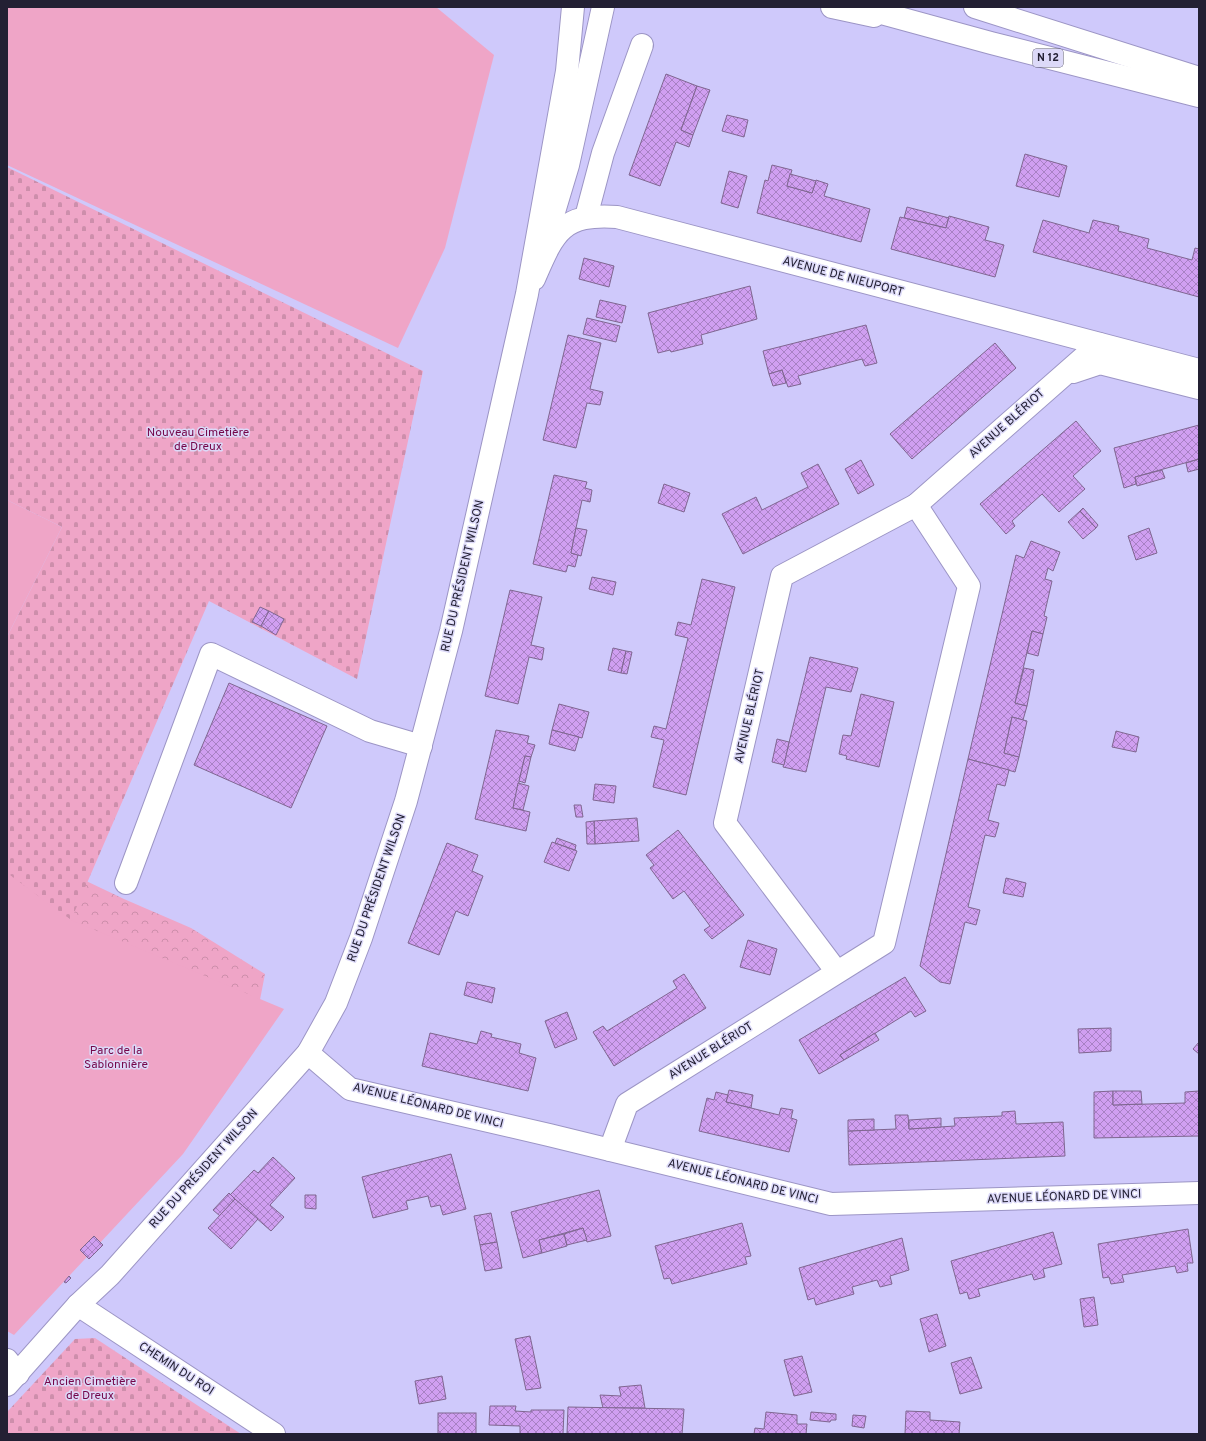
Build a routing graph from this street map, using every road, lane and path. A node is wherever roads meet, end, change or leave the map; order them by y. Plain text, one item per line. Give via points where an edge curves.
1 (603, 7) edge
2 (613, 7) edge
3 (832, 7) edge
4 (859, 7) edge
5 (975, 7) edge
6 (571, 12) edge
7 (991, 43) junction
8 (642, 45) dead end
9 (592, 57) junction
10 (1199, 78) edge
11 (1199, 96) edge
12 (586, 217) junction
13 (527, 294) junction
14 (1099, 344) junction
15 (1199, 370) edge
16 (1061, 376) junction
17 (1199, 388) edge
18 (916, 505) junction
19 (421, 746) junction
20 (126, 883) dead end
21 (837, 972) junction
22 (308, 1054) junction
23 (610, 1150) junction
24 (1199, 1193) edge
25 (78, 1305) junction
26 (11, 1373) edge
27 (274, 1434) edge

1 - 9 street
2 - 9 street
3 - 7 street
4 - 7 street, N 12
5 - 10 street, N 12
6 - 13 street via 566,71
7 - 11 street, N 12
8 - 12 street via 603,153
9 - 13 street via 559,199
12 - 13 street, AVENUE DE NIEUPORT via 568,224 554,237
12 - 14 street, AVENUE DE NIEUPORT via 617,216
13 - 19 street, RUE DU PRÉSIDENT WILSON via 451,631
14 - 15 street, AVENUE DE NIEUPORT
14 - 16 street, AVENUE BLÉRIOT
16 - 17 street via 1100,363
16 - 18 street, AVENUE BLÉRIOT
18 - 21 street, AVENUE BLÉRIOT via 969,586 884,942
18 - 21 street, AVENUE BLÉRIOT via 782,576 725,823
19 - 20 street via 370,731 211,654
19 - 22 street, RUE DU PRÉSIDENT WILSON via 406,801 361,938 336,1003
21 - 23 street, AVENUE BLÉRIOT via 627,1104
22 - 23 street, AVENUE LÉONARD DE VINCI via 350,1089
22 - 25 street, RUE DU PRÉSIDENT WILSON via 110,1274
23 - 24 street, AVENUE LÉONARD DE VINCI via 831,1204
25 - 26 street, RUE DU PRÉSIDENT WILSON
25 - 27 street, CHEMIN DU ROI

